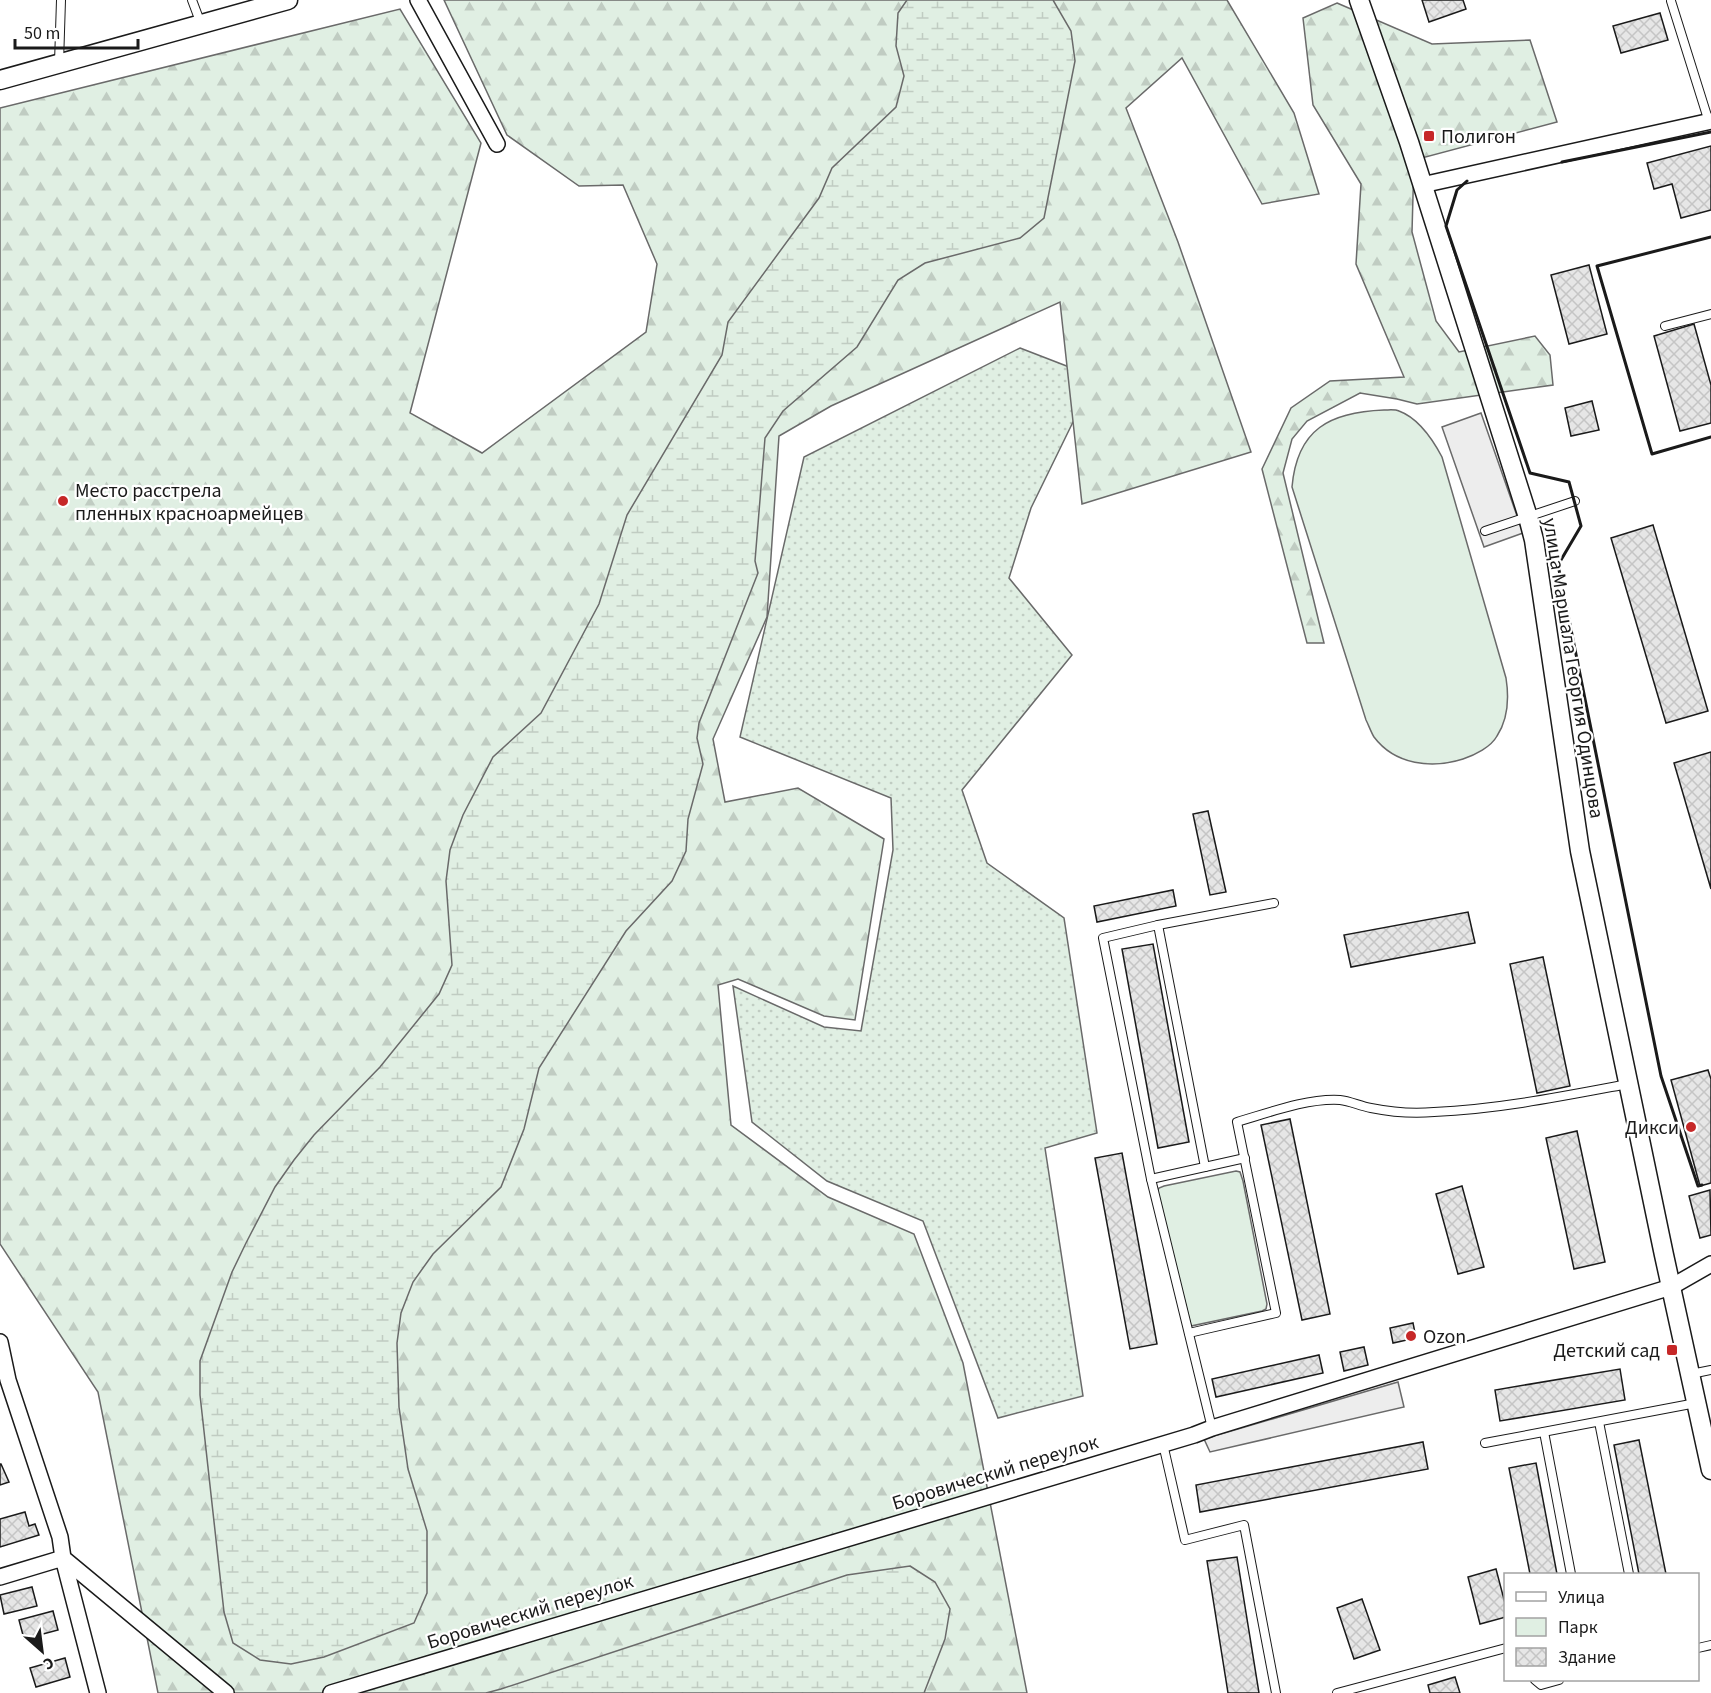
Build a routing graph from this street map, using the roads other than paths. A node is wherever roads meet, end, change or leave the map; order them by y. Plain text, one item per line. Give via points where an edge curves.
1 (61, 0) edge
2 (192, 0) edge
3 (288, 0) edge
4 (418, 0) edge
5 (1359, 0) edge
6 (1671, 1) edge
7 (201, 24) junction
8 (59, 63) junction
9 (0, 80) edge
10 (1710, 121) edge
11 (497, 144) dead end
12 (1422, 185) junction
13 (1711, 314) edge
14 (1665, 326) dead end
15 (1575, 501) dead end
16 (1528, 517) junction
17 (1485, 531) dead end
18 (1274, 903) dead end
19 (1158, 925) junction
20 (1628, 1084) junction
21 (1245, 1158) junction
22 (1205, 1167) junction
23 (1151, 1179) junction
24 (1711, 1264) edge
25 (1671, 1287) junction
26 (1189, 1333) junction
27 (0, 1342) edge
28 (1711, 1370) edge
29 (1690, 1374) junction
30 (1696, 1403) junction
31 (1599, 1422) junction
32 (1212, 1428) junction
33 (1544, 1432) junction
34 (1485, 1443) dead end
35 (1163, 1444) junction
36 (1711, 1470) edge
37 (63, 1558) junction
38 (1571, 1573) edge
39 (1629, 1573) edge
40 (0, 1577) edge
41 (1504, 1649) edge
42 (1556, 1681) edge
43 (1538, 1686) edge
44 (98, 1693) edge
45 (226, 1693) edge
46 (331, 1693) edge
47 (1276, 1693) edge
48 (1337, 1693) edge

1 - 8 lane
2 - 7 lane
3 - 7 street
4 - 11 street
5 - 12 street, улица Маршала Георгия Одинцова
6 - 10 lane
7 - 8 street
8 - 9 street
10 - 12 street
12 - 16 street, улица Маршала Георгия Одинцова
13 - 14 lane
15 - 16 lane
16 - 17 lane
16 - 20 street, улица Маршала Георгия Одинцова via 1580,851
18 - 19 lane
19 - 22 lane
19 - 23 lane via 1103,938
20 - 21 lane via 1547,1100 1432,1113 1399,1112 1340,1100 1292,1106 1237,1122
20 - 25 street, улица Маршала Георгия Одинцова
21 - 22 lane
21 - 26 lane via 1276,1313
22 - 23 lane
23 - 26 lane
24 - 25 street, Боровический переулок
25 - 29 street, улица Маршала Георгия Одинцова
25 - 32 street, Боровический переулок
26 - 32 lane
27 - 37 street
28 - 29 lane
29 - 30 street, улица Маршала Георгия Одинцова
30 - 31 lane
30 - 36 street, улица Маршала Георгия Одинцова
31 - 33 lane
31 - 39 lane
32 - 35 street, Боровический переулок
33 - 34 lane
33 - 38 lane
35 - 46 street, Боровический переулок
35 - 47 lane via 1185,1540 1244,1525
37 - 40 street
37 - 44 street
37 - 45 street
41 - 48 lane
42 - 43 lane

